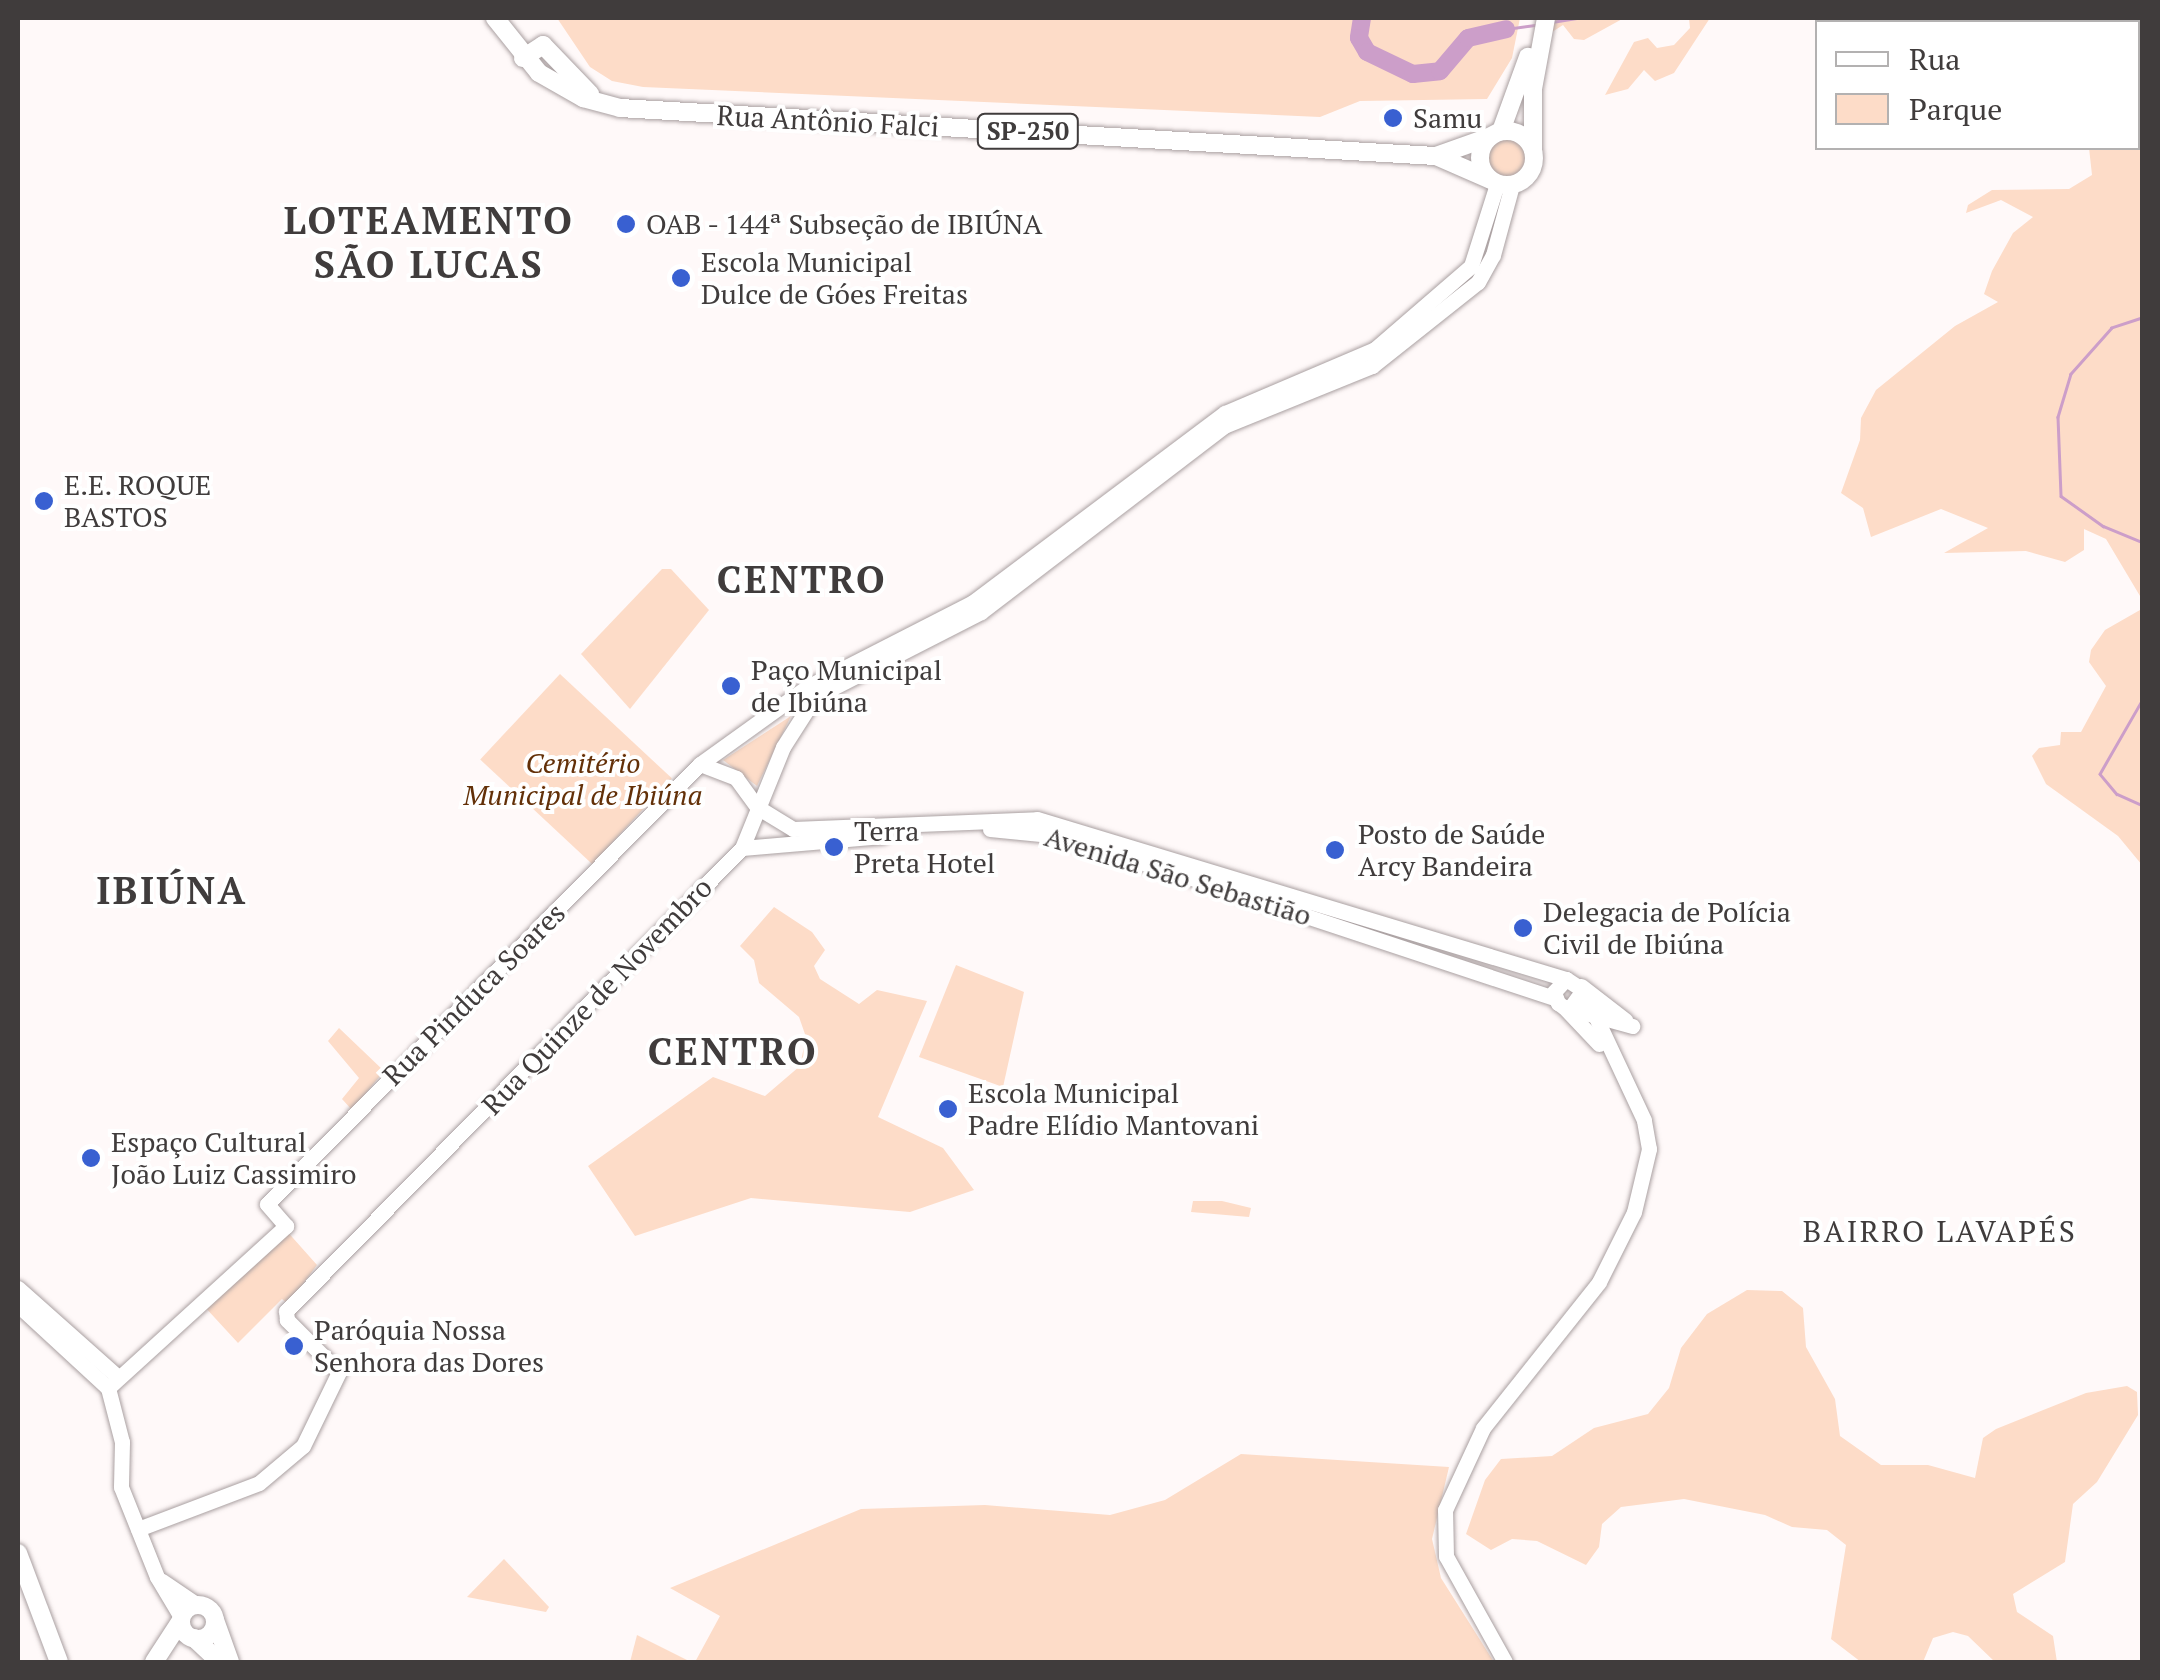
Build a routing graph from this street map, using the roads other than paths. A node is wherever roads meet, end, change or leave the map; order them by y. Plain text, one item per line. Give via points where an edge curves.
1 (495, 18) edge
2 (1535, 18) edge
3 (1546, 18) edge
4 (1496, 134) junction
5 (1533, 151) junction
6 (1436, 156) junction
7 (1499, 183) junction
8 (977, 607) junction
9 (700, 764) junction
10 (757, 807) junction
11 (1036, 826) junction
12 (742, 848) junction
13 (1489, 967) junction
14 (1577, 985) junction
15 (1563, 1004) junction
16 (1589, 1012) junction
17 (1613, 1062) junction
18 (18, 1288) edge
19 (18, 1305) edge
20 (43, 1318) junction
21 (113, 1382) junction
22 (138, 1530) junction
23 (18, 1553) edge
24 (156, 1577) junction
25 (196, 1604) junction
26 (215, 1620) junction
27 (186, 1629) junction
28 (158, 1658) edge
29 (59, 1662) edge
30 (220, 1662) edge
31 (230, 1662) edge
32 (1505, 1662) edge

1 - 6 main road, Rua Antônio Falci / SP-250 via 522,58 544,45 575,83 620,108
2 - 4 main road
3 - 5 main road via 1533,89
4 - 5 main road via 1521,135
4 - 6 main road, Rua Antônio Falci / SP-250
4 - 7 main road via 1480,153
5 - 7 main road via 1528,175
6 - 7 main road, Rua Antônio Falci / SP-250
7 - 8 main road via 1471,266 1422,314 1360,360 1225,413
7 - 8 main road via 1493,255 1467,299 1372,366 1224,426
8 - 9 main road, Rua Pinduca Soares via 807,687
8 - 10 main road, Rua Quinze de Novembro via 815,696
9 - 10 main road, Avenida São Sebastião via 736,778
9 - 21 main road, Rua Pinduca Soares via 268,1204 286,1226
10 - 11 main road, Avenida São Sebastião via 808,832
10 - 12 main road, Rua Quinze de Novembro
11 - 12 main road, Avenida São Sebastião
11 - 13 main road, Avenida São Sebastião
12 - 22 main road, Rua Quinze de Novembro via 285,1316 339,1372 315,1430 285,1465 231,1496
13 - 14 main road, Avenida São Sebastião
13 - 15 main road, Avenida São Sebastião
14 - 15 main road
14 - 15 main road
14 - 16 main road
14 - 16 main road, Avenida São Sebastião via 1632,1026
15 - 16 main road, Avenida São Sebastião
15 - 17 main road
16 - 17 main road
17 - 32 main road via 1648,1138 1634,1212 1575,1319 1483,1428 1454,1485 1443,1534 1458,1584
18 - 20 main road
19 - 20 main road
20 - 21 main road
21 - 22 main road via 121,1487
22 - 24 main road
23 - 29 main road
24 - 25 main road
24 - 27 main road
25 - 26 main road
25 - 27 main road
26 - 27 main road via 204,1638
26 - 31 main road
27 - 28 main road
27 - 30 main road

